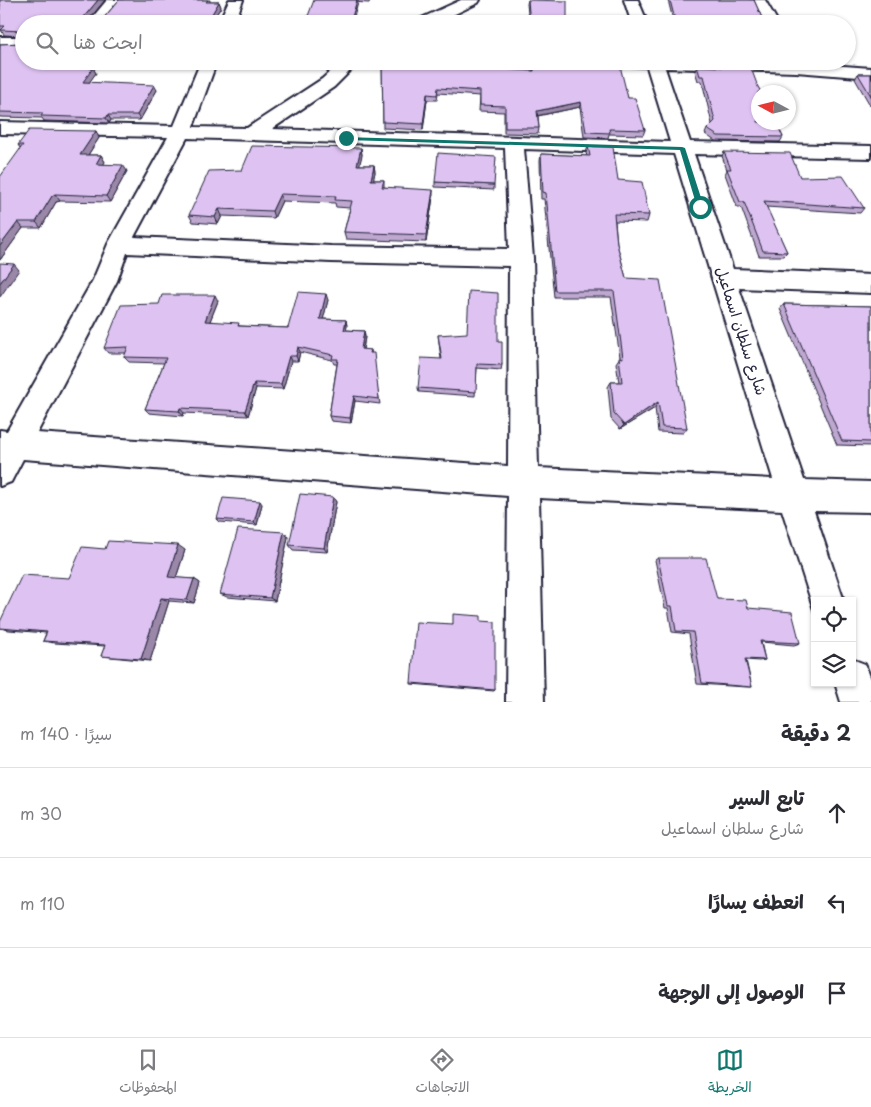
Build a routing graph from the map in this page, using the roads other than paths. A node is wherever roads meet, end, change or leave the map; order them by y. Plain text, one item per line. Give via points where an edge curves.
1 (115, 0) edge
2 (236, 0) edge
3 (473, 0) edge
4 (631, 0) edge
5 (758, 0) edge
6 (102, 15) edge
7 (230, 15) edge
8 (440, 15) edge
9 (637, 15) edge
10 (766, 15) edge
11 (0, 42) edge
12 (15, 42) edge
13 (205, 70) edge
14 (342, 70) edge
15 (658, 70) edge
16 (845, 70) edge
17 (871, 73) edge
18 (181, 132) junction
19 (8, 133) edge
20 (250, 134) junction
21 (514, 143) junction
22 (682, 148) junction
23 (871, 152) edge
24 (119, 244) junction
25 (521, 258) junction
26 (724, 278) junction
27 (871, 284) edge
28 (7, 444) edge
29 (0, 472) edge
30 (522, 482) junction
31 (793, 495) junction
32 (871, 497) edge
33 (826, 597) edge
34 (855, 687) edge
35 (525, 702) edge
36 (860, 702) edge

1 - 6 street
2 - 7 street
3 - 8 street
4 - 9 street
5 - 10 street
11 - 12 street
13 - 18 street
14 - 20 street
15 - 22 street, شارع سلطان اسماعيل
16 - 17 street
18 - 19 street
18 - 20 street
18 - 24 street
20 - 21 street
21 - 22 street
21 - 25 street
22 - 23 street
22 - 26 street, شارع سلطان اسماعيل
24 - 25 street via 331,254
24 - 28 street via 105,281
25 - 30 street
26 - 27 street
26 - 31 street, شارع سلطان اسماعيل
28 - 29 street
28 - 30 street
30 - 31 street
30 - 35 street
31 - 32 street
31 - 33 street, شارع سلطان اسماعيل
34 - 36 street

